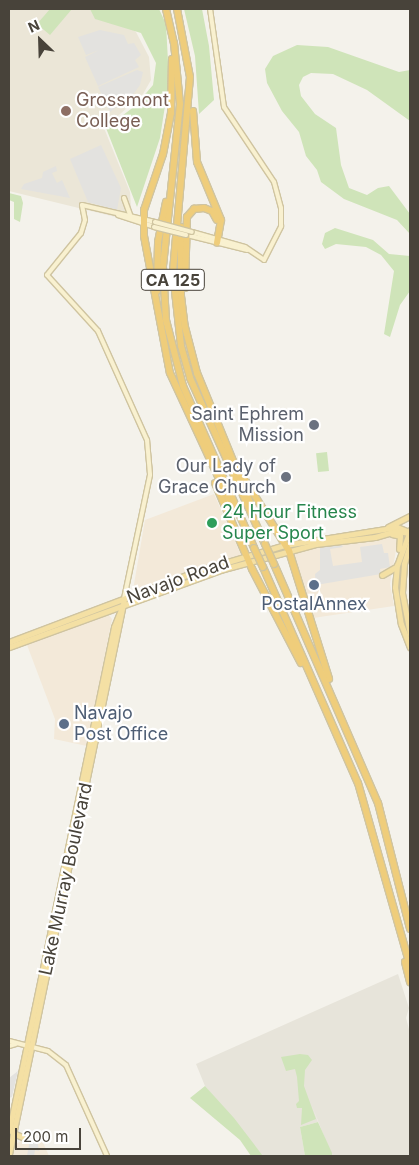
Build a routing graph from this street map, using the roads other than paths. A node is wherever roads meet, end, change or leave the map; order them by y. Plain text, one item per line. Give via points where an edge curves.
1 (166, 9) edge
2 (176, 9) edge
3 (210, 9) edge
4 (174, 43) junction
5 (190, 77) junction
6 (184, 166) junction
7 (171, 190) junction
8 (124, 198) dead end
9 (118, 215) junction
10 (131, 217) junction
11 (143, 222) junction
12 (215, 240) junction
13 (159, 326) junction
14 (185, 326) junction
15 (194, 428) junction
16 (223, 434) junction
17 (410, 516) edge
18 (410, 531) edge
19 (382, 533) junction
20 (262, 537) junction
21 (410, 544) edge
22 (254, 548) junction
23 (287, 548) junction
24 (248, 559) junction
25 (410, 560) edge
26 (404, 564) junction
27 (397, 565) junction
28 (176, 582) junction
29 (395, 587) junction
30 (124, 599) junction
31 (123, 605) junction
32 (72, 618) junction
33 (59, 629) junction
34 (410, 634) edge
35 (9, 642) edge
36 (9, 647) edge
37 (410, 647) edge
38 (103, 693) junction
39 (324, 704) junction
40 (339, 710) junction
41 (59, 902) junction
42 (410, 929) edge
43 (400, 936) junction
44 (410, 966) edge
45 (410, 982) edge
46 (9, 1041) edge
47 (16, 1044) junction
48 (9, 1046) edge
49 (29, 1046) junction
50 (11, 1132) edge
51 (22, 1137) dead end
52 (9, 1154) edge
53 (107, 1156) edge

1 - 4 highway, CA 125
2 - 5 highway, CA 125
3 - 12 main road via 224,106 270,174 279,198 281,226 264,260 247,250
4 - 7 highway, CA 125 via 180,104
4 - 11 highway via 171,113
5 - 6 highway, CA 125
5 - 12 highway via 194,149 220,218
6 - 14 highway via 180,251
6 - 20 highway, CA 125 via 173,273 181,346 190,378
7 - 13 highway via 167,196 156,263
7 - 22 highway, CA 125 via 163,267 172,348 188,399
8 - 10 main road
9 - 10 main road
9 - 11 main road
9 - 30 main road, Lake Murray Boulevard via 82,205 86,220 81,233 47,275 98,331 147,440 150,475
10 - 11 main road
11 - 12 main road, bridge
11 - 13 highway
12 - 14 highway via 217,223 213,213 202,208 191,212 186,221
13 - 15 highway via 173,379
14 - 16 highway via 197,373
15 - 22 highway
15 - 24 highway
16 - 20 highway
16 - 23 highway via 253,495
17 - 19 main road
18 - 19 main road, Navajo Road
18 - 27 main road
19 - 23 main road, Navajo Road
19 - 27 main road via 400,536
20 - 40 highway, CA 125, bridge
21 - 26 main road
22 - 39 highway, CA 125, bridge
23 - 24 main road, Navajo Road
23 - 40 highway
24 - 28 main road, Navajo Road
24 - 28 main road, Navajo Road via 197,571
24 - 39 highway
25 - 26 main road
26 - 34 main road via 402,593
27 - 29 main road
27 - 29 main road via 382,575 390,578
28 - 30 main road, Navajo Road
28 - 31 main road, Navajo Road
29 - 37 main road via 400,618
30 - 31 main road, Lake Murray Boulevard
30 - 32 main road, Navajo Road
31 - 33 main road, Navajo Road
31 - 38 main road, Lake Murray Boulevard
31 - 38 main road, Lake Murray Boulevard via 118,611
32 - 33 main road via 60,624
32 - 35 main road, Navajo Road
33 - 36 main road, Navajo Road
38 - 41 main road, Lake Murray Boulevard
38 - 41 main road, Lake Murray Boulevard via 104,701
39 - 43 highway, CA 125 via 367,806
40 - 42 highway, CA 125 via 378,803
41 - 49 main road, Lake Murray Boulevard
41 - 49 main road, Lake Murray Boulevard via 60,910
43 - 44 highway, CA 125
43 - 45 highway
46 - 47 main road
47 - 48 main road
47 - 49 main road
49 - 50 main road, Lake Murray Boulevard
49 - 53 main road via 53,1053 68,1068
50 - 51 main road
50 - 52 main road, Lake Murray Boulevard

